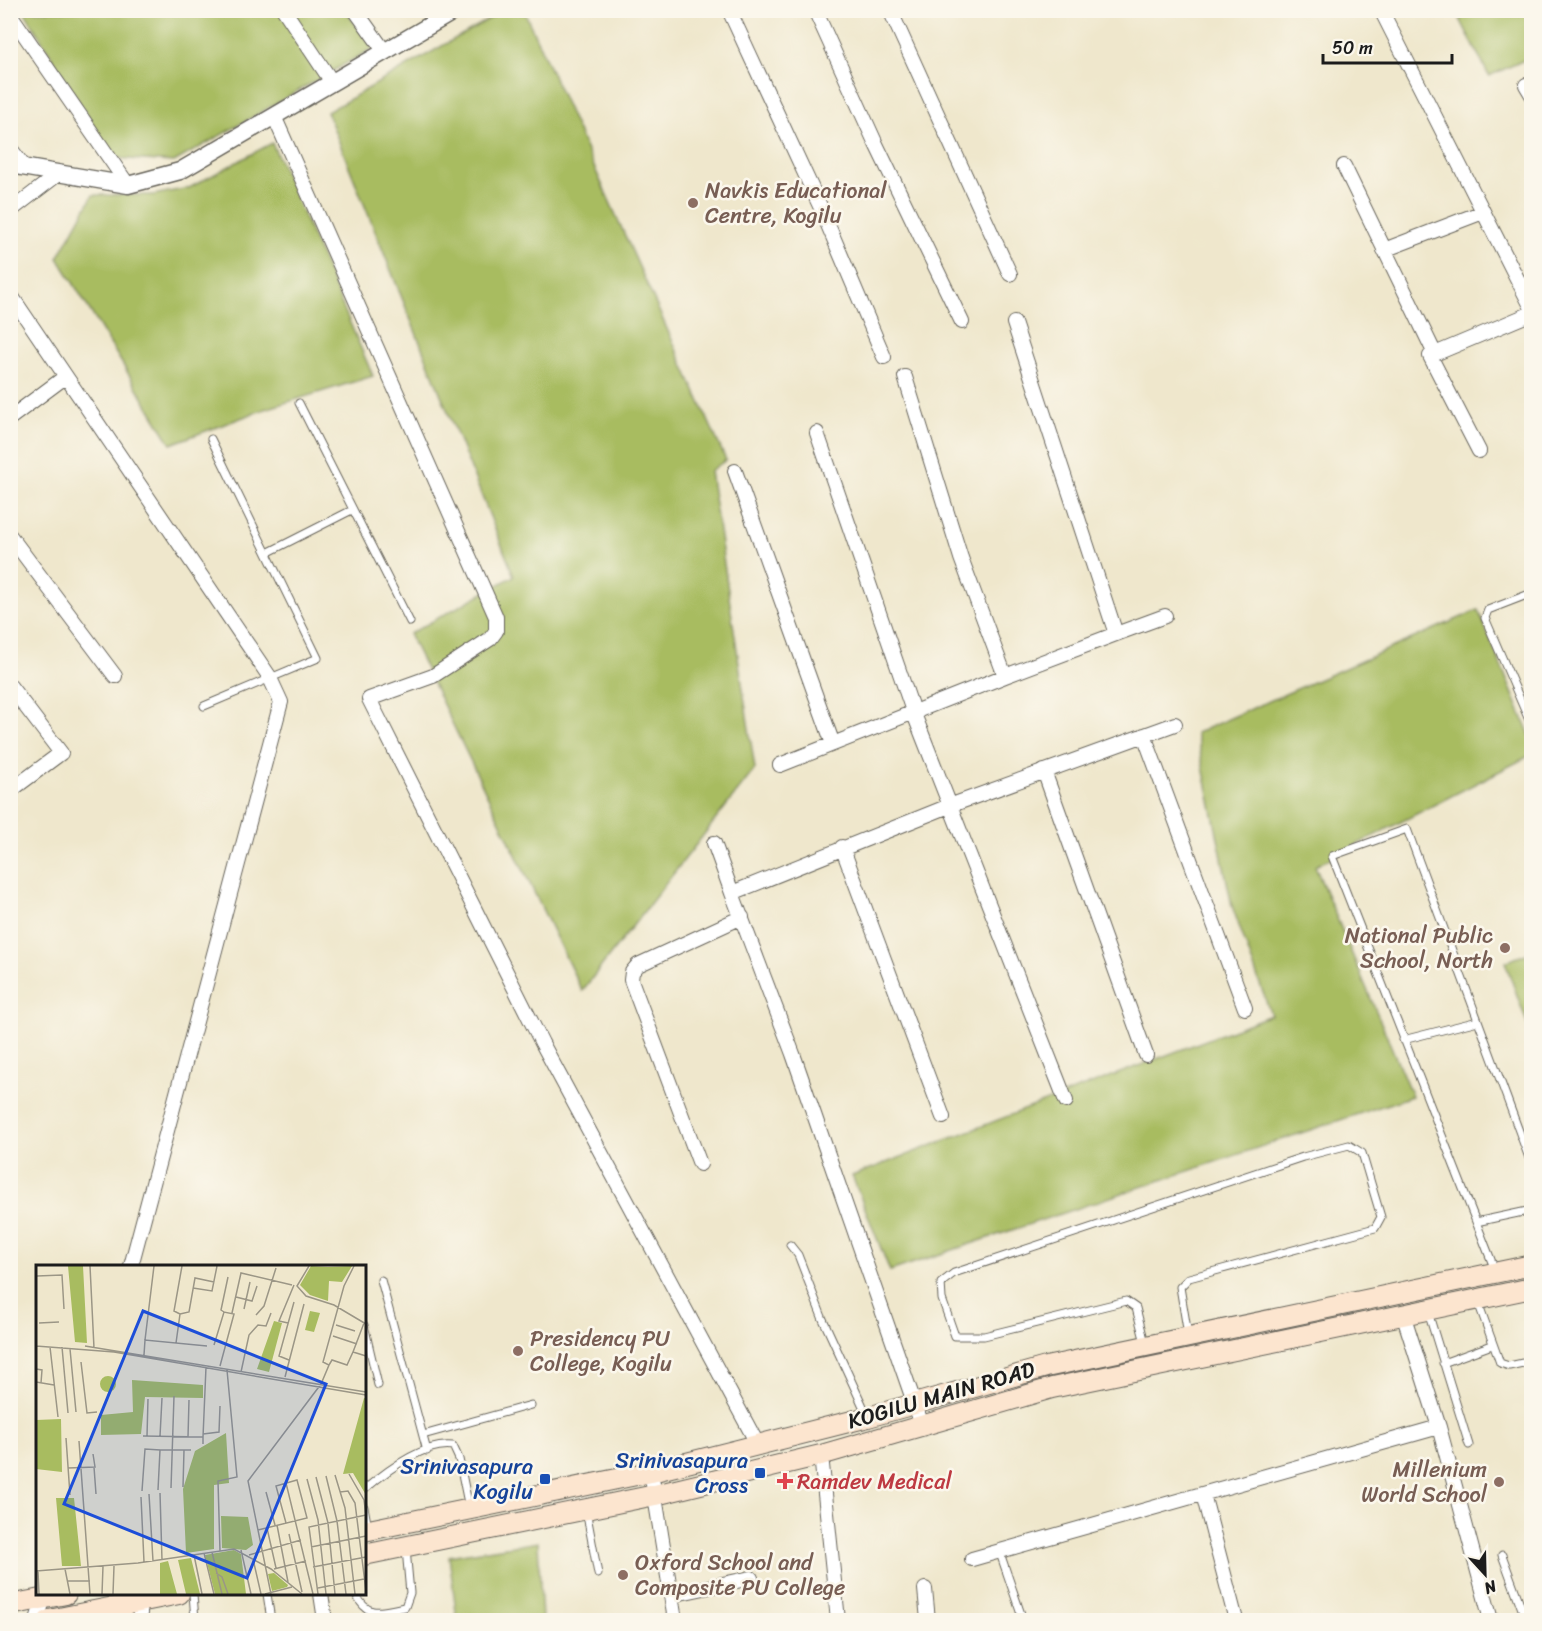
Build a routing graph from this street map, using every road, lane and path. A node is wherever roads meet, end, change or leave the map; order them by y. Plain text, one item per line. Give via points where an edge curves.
1 (284, 10) edge
2 (355, 10) edge
3 (456, 10) edge
4 (729, 10) edge
5 (815, 10) edge
6 (890, 10) edge
7 (1381, 10) edge
8 (10, 14) edge
9 (385, 52) junction
10 (332, 82) junction
11 (274, 116) junction
12 (10, 148) edge
13 (1344, 166) dead end
14 (18, 167) edge
15 (57, 175) junction
16 (128, 185) junction
17 (10, 211) edge
18 (1483, 212) junction
19 (1384, 250) junction
20 (1010, 274) dead end
21 (10, 294) edge
22 (1532, 310) edge
23 (962, 322) dead end
24 (1014, 323) dead end
25 (1435, 354) junction
26 (884, 357) dead end
27 (65, 377) junction
28 (905, 377) dead end
29 (299, 403) dead end
30 (10, 418) edge
31 (817, 433) dead end
32 (211, 439) dead end
33 (1479, 451) dead end
34 (735, 471) dead end
35 (352, 510) junction
36 (10, 536) edge
37 (267, 553) junction
38 (1532, 593) edge
39 (1165, 616) dead end
40 (410, 622) dead end
41 (1116, 634) junction
42 (116, 676) dead end
43 (269, 676) junction
44 (1005, 676) junction
45 (10, 686) edge
46 (204, 706) dead end
47 (914, 714) junction
48 (1175, 724) dead end
49 (1532, 727) edge
50 (1144, 735) junction
51 (832, 744) junction
52 (780, 765) dead end
53 (1044, 771) junction
54 (10, 791) edge
55 (950, 806) junction
56 (714, 843) dead end
57 (842, 848) junction
58 (732, 894) junction
59 (742, 917) junction
60 (1245, 1008) dead end
61 (1478, 1021) junction
62 (1403, 1040) junction
63 (1146, 1055) dead end
64 (1066, 1101) dead end
65 (943, 1117) dead end
66 (700, 1164) dead end
67 (1532, 1166) edge
68 (1532, 1210) edge
69 (1476, 1222) junction
70 (790, 1245) dead end
71 (131, 1265) edge
72 (1532, 1265) edge
73 (1496, 1272) junction
74 (381, 1280) dead end
75 (1532, 1288) edge
76 (1477, 1299) junction
77 (1427, 1309) junction
78 (1403, 1314) junction
79 (366, 1334) edge
80 (1188, 1336) junction
81 (1492, 1345) junction
82 (1146, 1346) junction
83 (1532, 1361) edge
84 (1443, 1363) junction
85 (378, 1385) dead end
86 (916, 1403) junction
87 (531, 1405) dead end
88 (868, 1417) junction
89 (922, 1425) junction
90 (1438, 1427) junction
91 (423, 1435) junction
92 (1468, 1444) dead end
93 (758, 1445) junction
94 (427, 1451) junction
95 (821, 1455) junction
96 (651, 1472) junction
97 (366, 1488) edge
98 (1203, 1494) junction
99 (655, 1495) junction
100 (586, 1507) junction
101 (469, 1509) junction
102 (366, 1531) edge
103 (406, 1546) junction
104 (1000, 1552) junction
105 (1502, 1555) dead end
106 (366, 1556) edge
107 (972, 1559) dead end
108 (598, 1574) dead end
109 (751, 1578) dead end
110 (925, 1589) dead end
111 (175, 1595) edge
112 (193, 1595) edge
113 (267, 1595) edge
114 (321, 1595) edge
115 (357, 1595) edge
116 (671, 1595) junction
117 (44, 1596) edge
118 (10, 1605) edge
119 (140, 1611) edge
120 (37, 1620) edge
121 (49, 1620) edge
122 (195, 1620) edge
123 (271, 1620) edge
124 (325, 1620) edge
125 (675, 1620) edge
126 (838, 1620) edge
127 (928, 1620) edge
128 (1023, 1620) edge
129 (1236, 1620) edge
130 (1491, 1620) edge
131 (1526, 1620) edge

1 - 10 street
2 - 9 street
3 - 9 street
4 - 26 street via 820,206
5 - 23 street
6 - 20 street
7 - 18 street
8 - 16 street
9 - 10 street
10 - 11 street
11 - 16 street via 180,171
11 - 93 street via 496,616 496,631 481,645 433,676 369,699 542,1043
12 - 14 street
13 - 19 street
14 - 15 street
15 - 16 street
15 - 17 street
18 - 19 street
18 - 22 street
19 - 25 street
21 - 27 street
22 - 25 street
24 - 41 street
25 - 33 street via 1431,356
27 - 30 street
27 - 43 street
28 - 44 street via 961,558
29 - 35 lane
31 - 47 street
32 - 37 lane
34 - 51 street
35 - 37 lane
35 - 40 lane
36 - 42 street
37 - 43 lane via 318,658
38 - 49 lane via 1488,610 1485,618
39 - 41 street
41 - 44 street
43 - 46 lane
43 - 71 street via 281,702
44 - 47 street
45 - 54 street via 61,753
47 - 51 street
47 - 55 street
48 - 50 street
50 - 53 street
50 - 60 street
51 - 52 street
53 - 55 street
53 - 63 street
55 - 57 street
55 - 64 street
56 - 58 street
57 - 58 street
57 - 65 street
58 - 59 street
59 - 66 street via 638,965 632,972 631,981
59 - 86 street
61 - 62 lane
61 - 62 lane via 1407,829 1332,856
61 - 67 lane
62 - 69 lane
68 - 69 lane
69 - 73 lane
70 - 88 lane via 798,1255
72 - 73 main road, KOGILU MAIN ROAD
73 - 80 main road, KOGILU MAIN ROAD
74 - 91 lane
75 - 76 main road, KOGILU MAIN ROAD
76 - 77 main road, KOGILU MAIN ROAD
76 - 81 lane
77 - 78 main road, KOGILU MAIN ROAD
77 - 84 lane
78 - 89 main road, KOGILU MAIN ROAD via 1052,1388
78 - 90 street
79 - 85 lane
80 - 82 main road, KOGILU MAIN ROAD
80 - 82 lane via 1180,1287 1189,1278 1375,1228 1381,1217 1362,1153 1349,1145 1303,1157 954,1273 941,1283 942,1299 955,1336 984,1336 1126,1301 1136,1308
81 - 83 lane via 1500,1363 1509,1366
81 - 84 lane
82 - 86 main road, KOGILU MAIN ROAD via 1046,1367
84 - 92 lane
86 - 88 main road, KOGILU MAIN ROAD
86 - 89 street
87 - 91 lane
88 - 93 main road, KOGILU MAIN ROAD
89 - 95 main road, KOGILU MAIN ROAD
90 - 98 street
90 - 130 street
91 - 94 lane
93 - 96 main road, KOGILU MAIN ROAD
94 - 97 lane via 400,1462
94 - 101 lane via 453,1446
95 - 99 main road, KOGILU MAIN ROAD
95 - 126 street
96 - 99 street
96 - 101 main road, KOGILU MAIN ROAD
98 - 104 street
98 - 129 street
99 - 100 main road, KOGILU MAIN ROAD
99 - 116 street
100 - 103 main road, KOGILU MAIN ROAD
100 - 108 lane
101 - 102 main road, KOGILU MAIN ROAD
103 - 106 main road, KOGILU MAIN ROAD
103 - 115 lane via 410,1593 405,1607 373,1612 361,1606
104 - 107 street
104 - 128 lane
105 - 131 lane
109 - 116 street
110 - 127 street
111 - 119 main road
112 - 122 lane
113 - 123 lane
114 - 124 street
116 - 125 street
117 - 118 main road
117 - 120 street
119 - 121 main road

